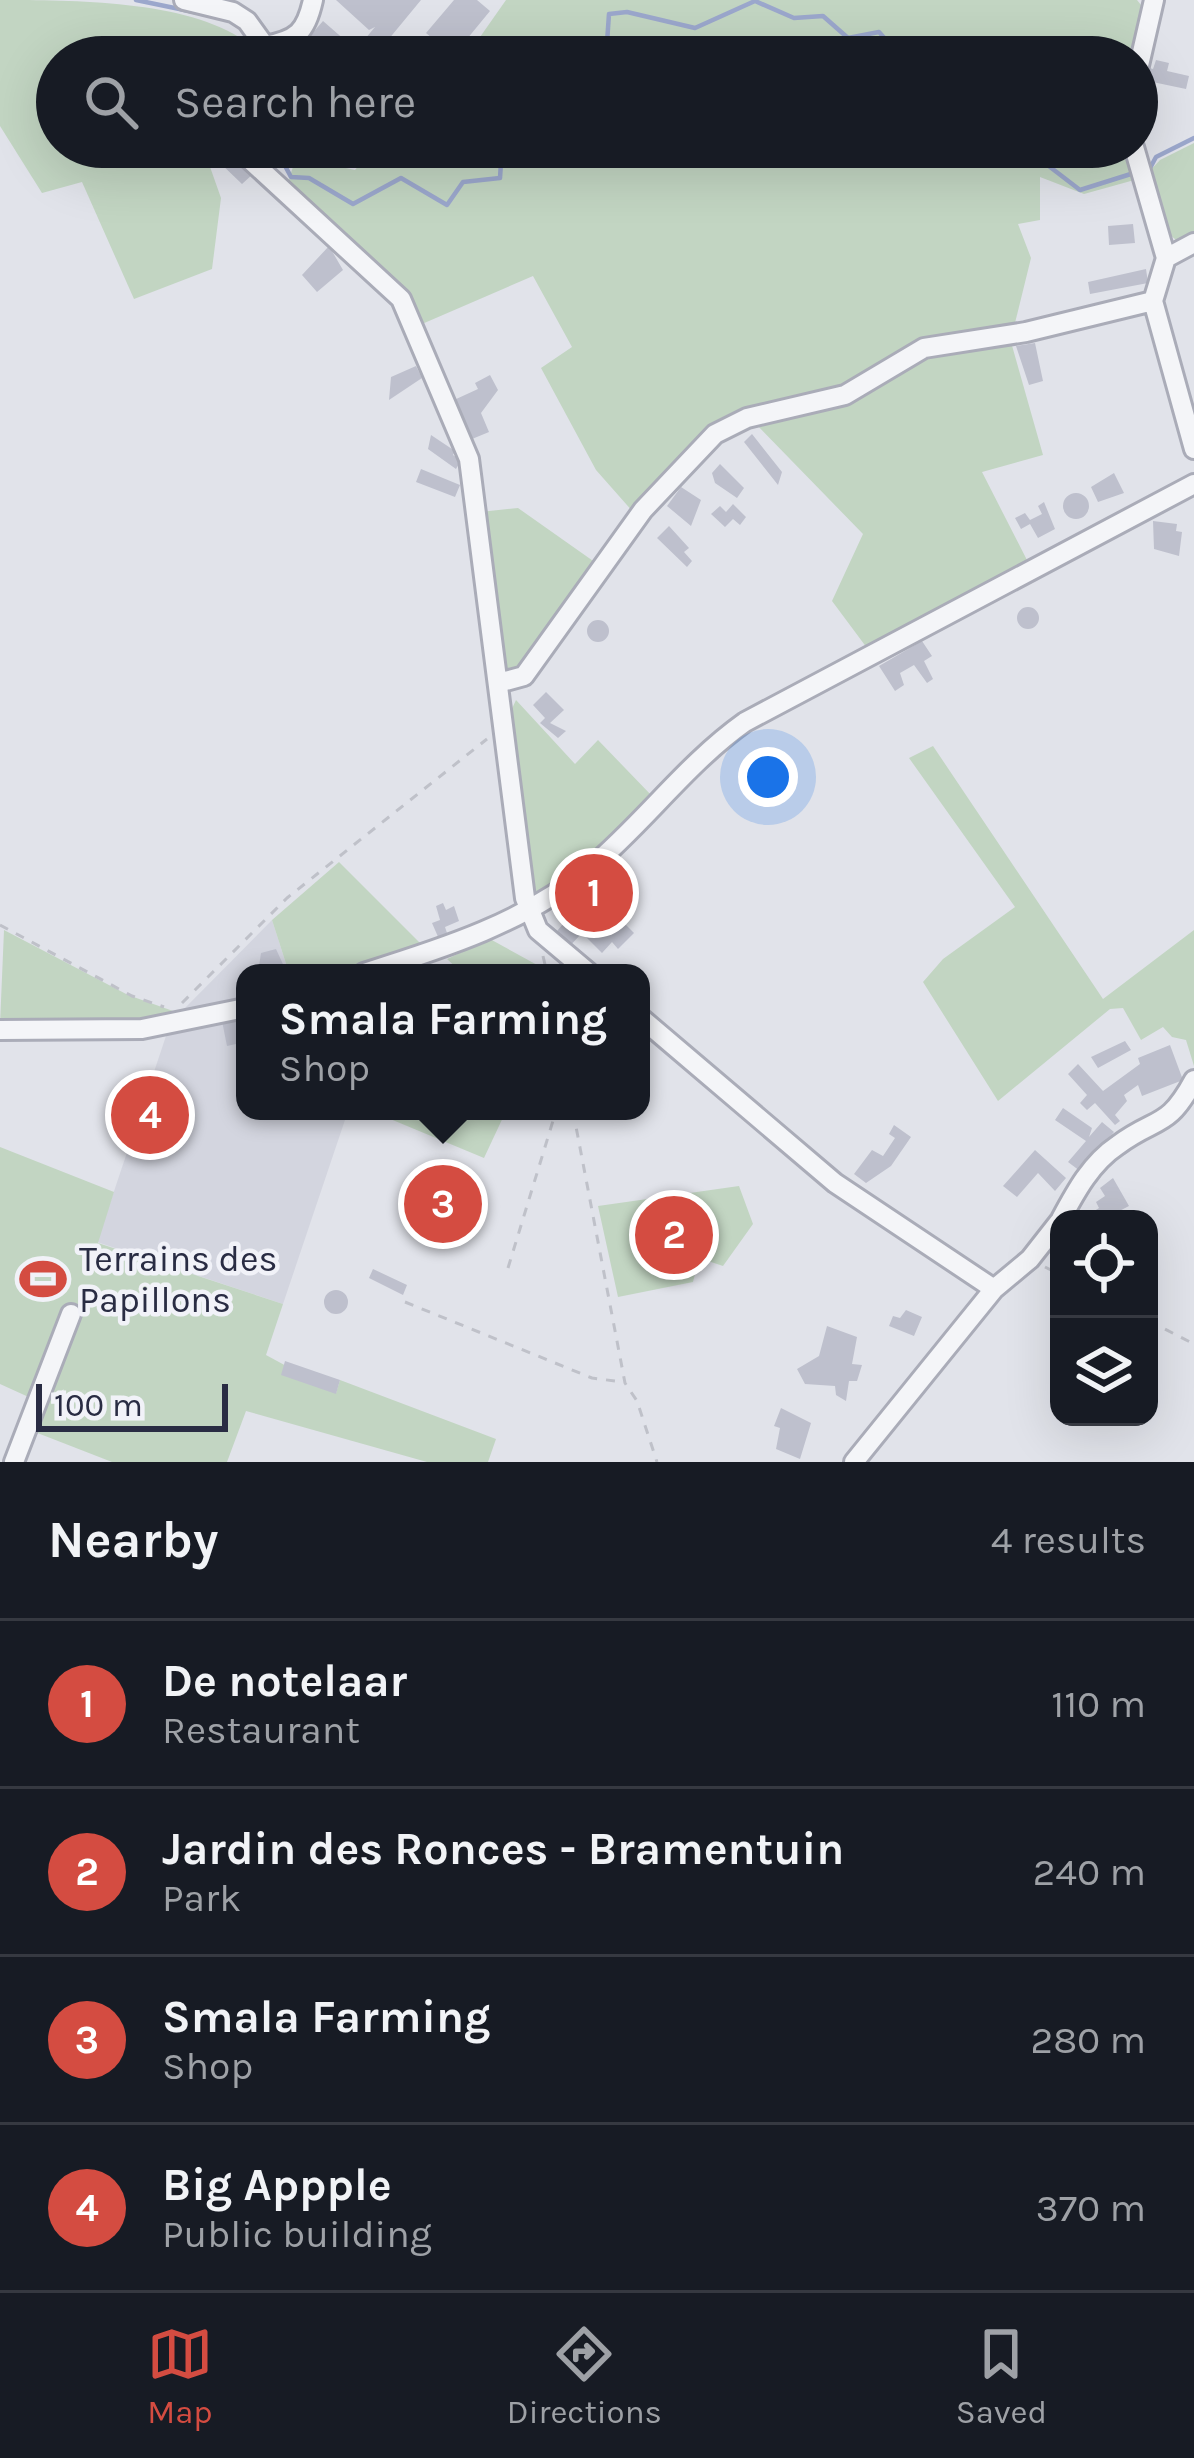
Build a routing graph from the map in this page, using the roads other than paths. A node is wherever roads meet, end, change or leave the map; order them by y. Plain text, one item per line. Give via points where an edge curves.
1 (184, 0) edge
2 (313, 0) edge
3 (1154, 0) edge
4 (255, 36) edge
5 (297, 36) edge
6 (1146, 36) edge
7 (258, 168) edge
8 (1140, 168) edge
9 (1194, 243) edge
10 (1166, 258) junction
11 (1153, 301) junction
12 (1194, 449) edge
13 (1194, 484) edge
14 (498, 683) junction
15 (531, 911) junction
16 (388, 964) edge
17 (578, 964) edge
18 (236, 1010) edge
19 (650, 1026) edge
20 (0, 1030) edge
21 (1194, 1080) edge
22 (1066, 1210) edge
23 (1050, 1233) edge
24 (994, 1289) junction
25 (71, 1315) dead end
26 (14, 1462) edge
27 (854, 1462) edge

1 - 4 street via 233,13
2 - 5 street
3 - 6 street
7 - 14 street via 410,310 469,459
8 - 10 street
9 - 10 street
10 - 11 street
11 - 12 street
11 - 14 street via 924,348 845,395 767,412 715,434 631,525 524,676
13 - 15 street via 745,722 593,866
14 - 15 street
15 - 16 street
15 - 17 street via 538,930
18 - 20 street via 142,1029
19 - 24 street via 835,1183
21 - 22 street via 1168,1120 1114,1146
23 - 24 street
24 - 27 street
25 - 26 street

